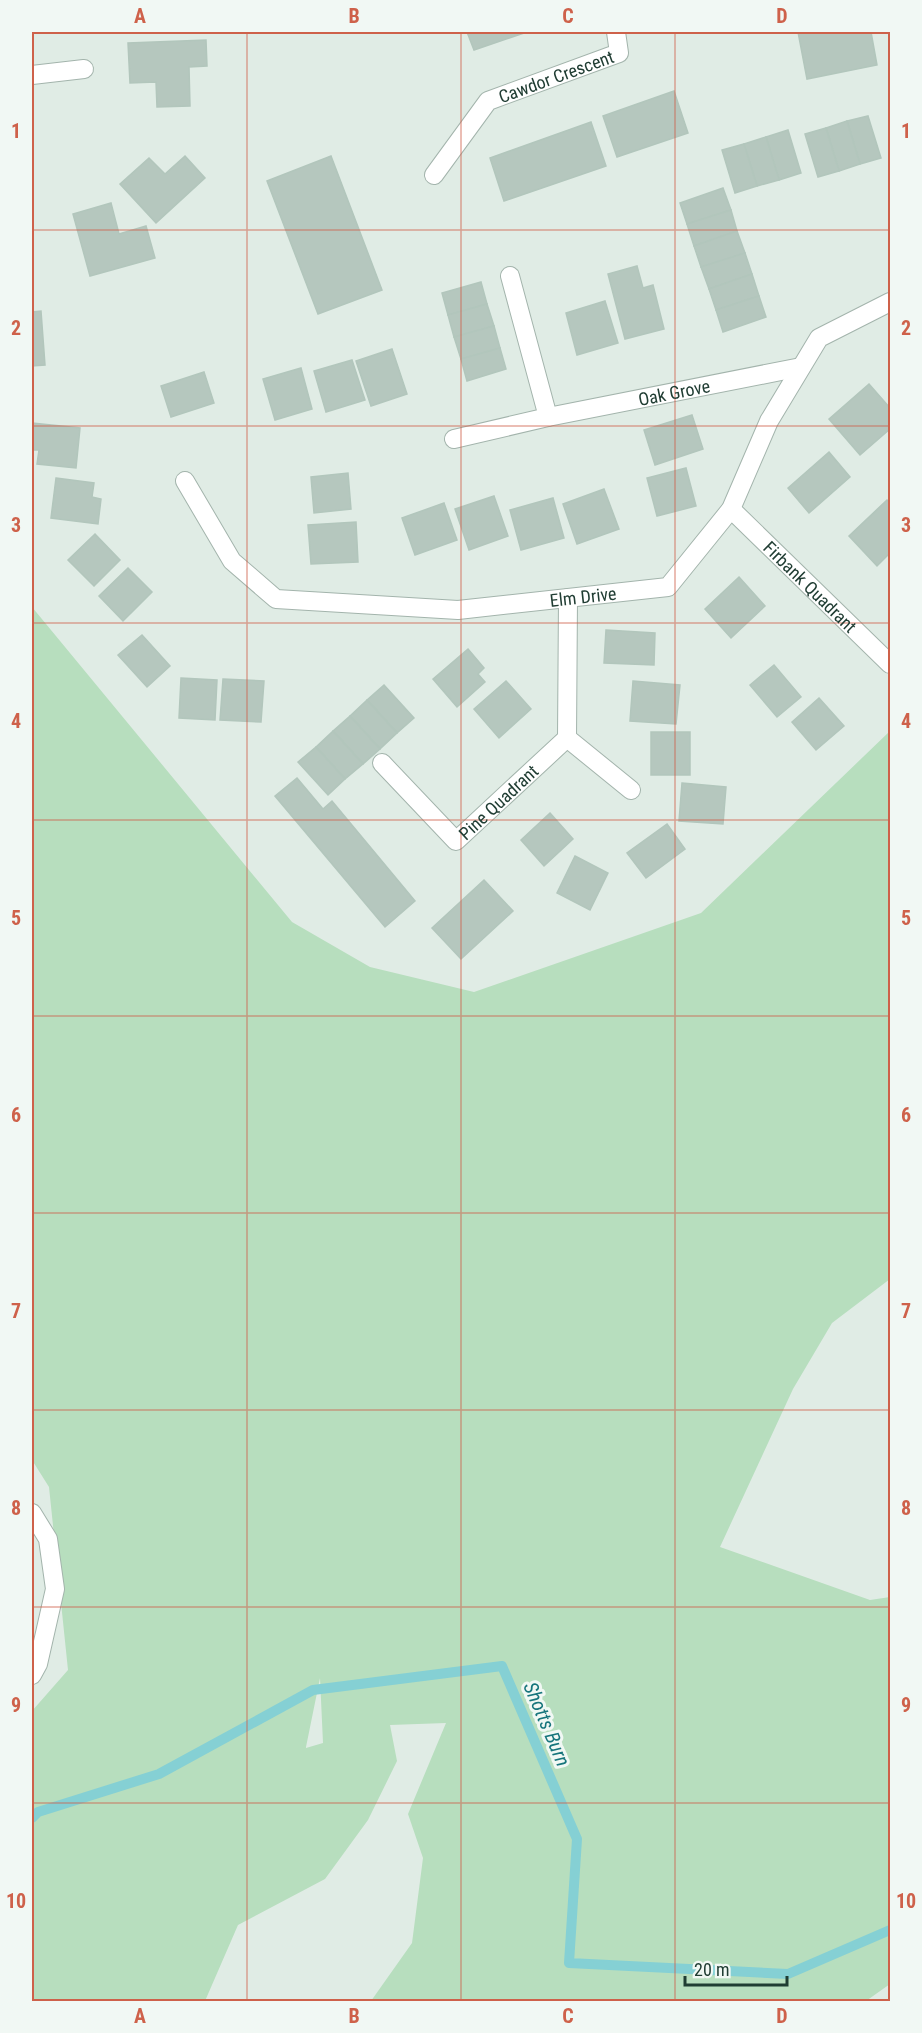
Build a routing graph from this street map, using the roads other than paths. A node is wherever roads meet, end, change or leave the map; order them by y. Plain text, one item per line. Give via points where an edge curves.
1 (616, 32) edge
2 (84, 69) dead end
3 (32, 75) edge
4 (434, 175) dead end
5 (510, 276) dead end
6 (891, 302) edge
7 (801, 367) junction
8 (548, 417) junction
9 (454, 439) dead end
10 (185, 481) dead end
11 (731, 509) junction
12 (568, 598) junction
13 (891, 664) edge
14 (567, 738) junction
15 (382, 763) dead end
16 (631, 790) dead end
17 (32, 1513) edge
18 (32, 1675) edge

1 - 4 street, Cawdor Crescent via 619,53 488,101
2 - 3 street
5 - 8 street
6 - 7 street, Elm Drive via 819,338
7 - 8 street, Oak Grove
7 - 11 street, Elm Drive via 769,421
8 - 9 street, Oak Grove
10 - 12 street, Elm Drive via 232,561 276,599 458,609
11 - 12 street, Elm Drive via 668,587
11 - 13 street, Firbank Quadrant
12 - 14 street
14 - 15 street, Pine Quadrant via 456,842
14 - 16 street
17 - 18 street via 48,1539 55,1589

